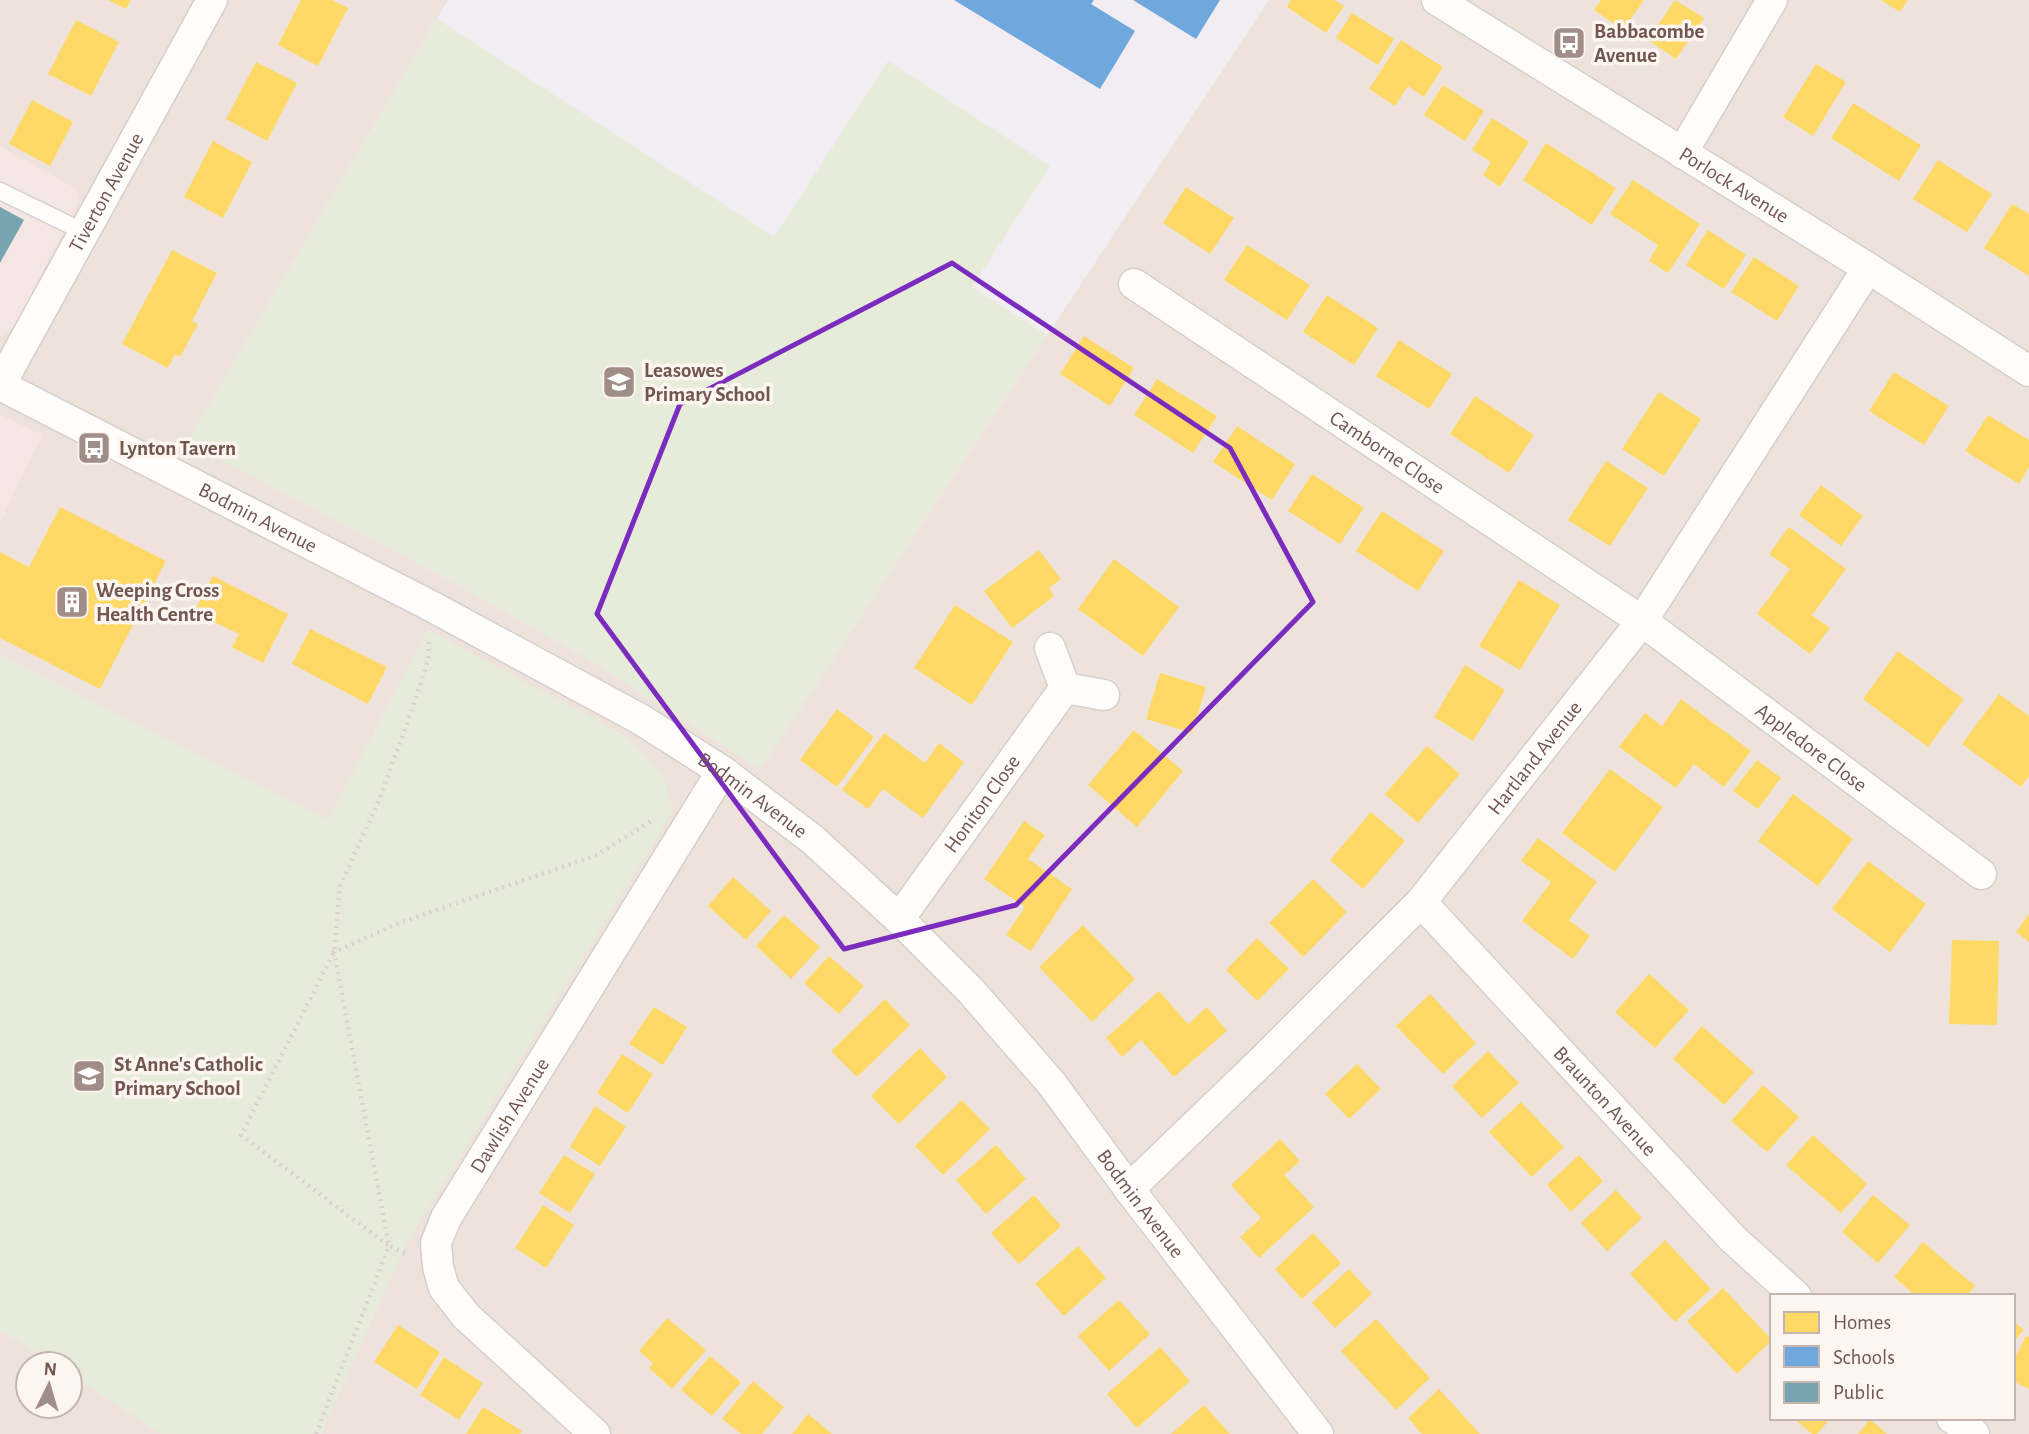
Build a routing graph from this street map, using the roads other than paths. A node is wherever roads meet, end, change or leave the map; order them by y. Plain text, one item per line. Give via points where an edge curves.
1 (212, 0) edge
2 (1437, 0) edge
3 (1772, 0) edge
4 (1682, 153) junction
5 (0, 191) edge
6 (84, 232) junction
7 (1868, 268) junction
8 (1134, 284) dead end
9 (2029, 371) edge
10 (0, 385) edge
11 (1642, 621) junction
12 (1050, 648) dead end
13 (1065, 688) junction
14 (1104, 695) dead end
15 (722, 771) junction
16 (1981, 874) dead end
17 (1420, 902) junction
18 (899, 919) junction
19 (1129, 1189) junction
20 (1794, 1294) edge
21 (1955, 1420) edge
22 (595, 1434) edge
23 (1318, 1434) edge
24 (1974, 1434) edge

1 - 6 street, Tiverton Avenue
2 - 4 street, Porlock Avenue
3 - 4 street
4 - 7 street, Porlock Avenue
5 - 6 lane
6 - 10 street, Tiverton Avenue
7 - 9 street, Porlock Avenue
7 - 11 street, Hartland Avenue
8 - 11 street, Camborne Close
10 - 15 street, Bodmin Avenue via 431,606 640,719
11 - 16 street, Appledore Close
11 - 17 street, Hartland Avenue
12 - 13 street
13 - 14 street
13 - 18 street, Honiton Close
15 - 18 street, Bodmin Avenue via 812,839
15 - 22 street, Dawlish Avenue via 446,1218 436,1243 444,1288 466,1316
17 - 19 street, Hartland Avenue
17 - 20 street, Braunton Avenue via 1733,1239
18 - 19 street, Bodmin Avenue via 971,991 1052,1084
19 - 23 street, Bodmin Avenue
21 - 24 street

